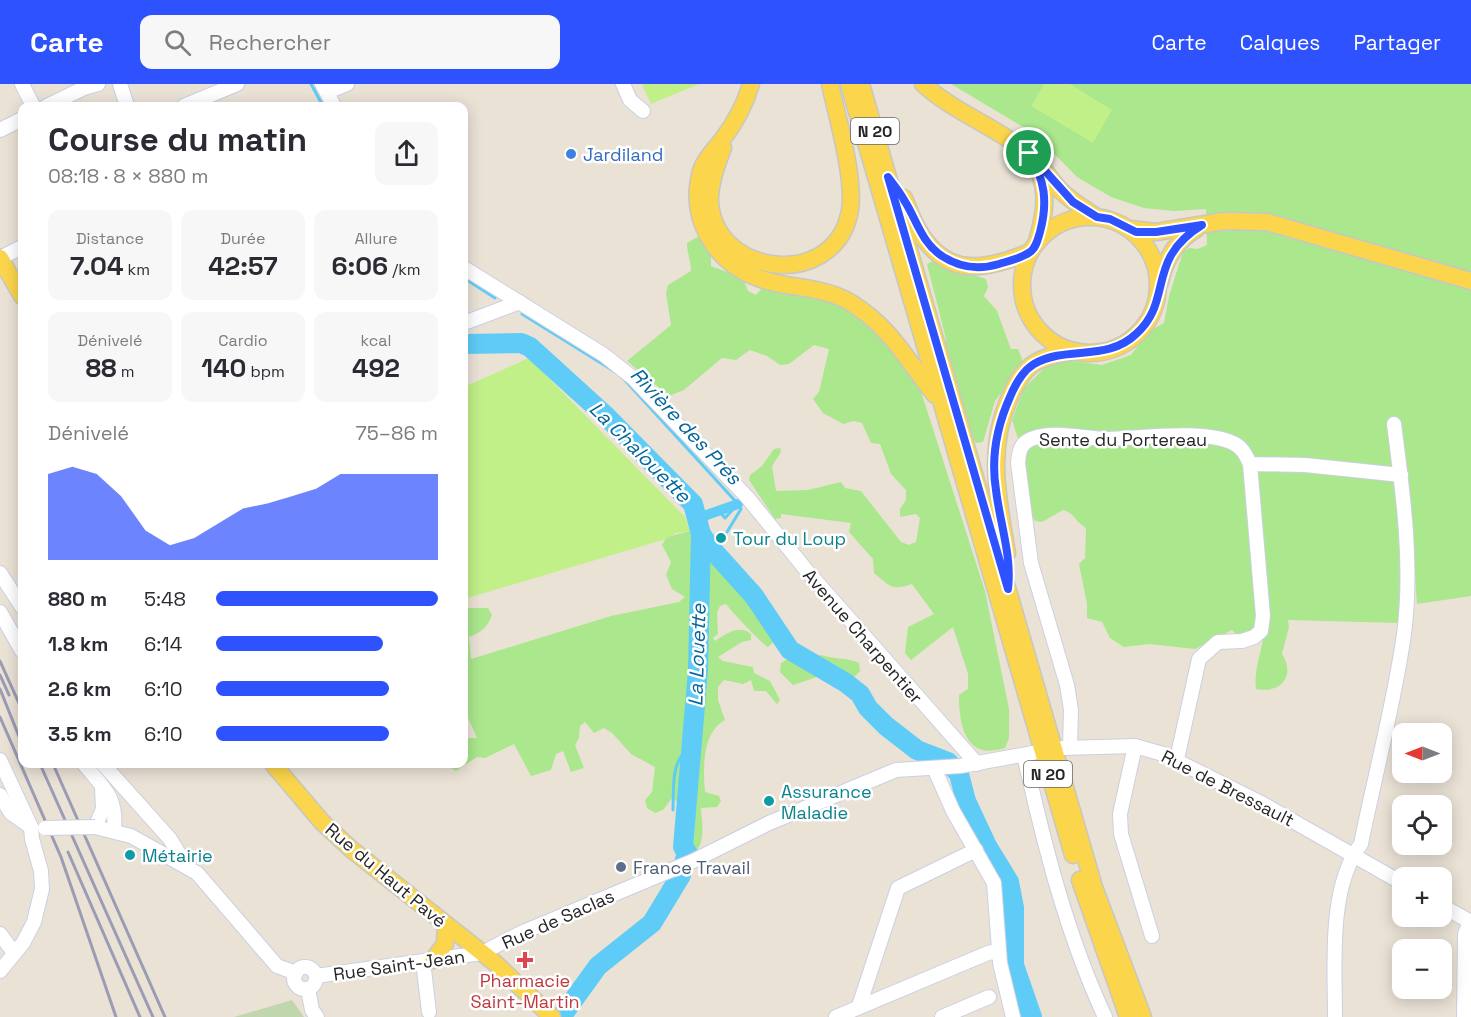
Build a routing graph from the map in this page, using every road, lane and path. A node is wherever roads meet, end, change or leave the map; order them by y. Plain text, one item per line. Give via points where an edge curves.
1 (22, 84) edge
2 (98, 84) edge
3 (120, 84) edge
4 (237, 84) edge
5 (347, 84) edge
6 (623, 84) edge
7 (751, 84) edge
8 (830, 84) edge
9 (849, 84) edge
10 (861, 84) edge
11 (923, 84) edge
12 (83, 86) edge
13 (324, 88) edge
14 (72, 101) edge
15 (31, 102) edge
16 (126, 102) edge
17 (194, 102) edge
18 (332, 102) edge
19 (643, 111) dead end
20 (18, 121) edge
21 (731, 128) junction
22 (0, 130) edge
23 (1029, 153) junction
24 (888, 177) junction
25 (1097, 217) junction
26 (1202, 225) junction
27 (1130, 229) junction
28 (1034, 247) junction
29 (18, 250) edge
30 (0, 258) edge
31 (468, 270) edge
32 (1471, 281) edge
33 (18, 284) edge
34 (1158, 291) junction
35 (520, 302) junction
36 (468, 322) edge
37 (1076, 351) junction
38 (940, 401) junction
39 (1394, 424) dead end
40 (1250, 464) junction
41 (1401, 475) junction
42 (0, 573) edge
43 (1008, 589) junction
44 (18, 601) edge
45 (0, 612) edge
46 (18, 644) edge
47 (1135, 746) junction
48 (1065, 747) joint
49 (1177, 759) junction
50 (1, 763) edge
51 (977, 764) junction
52 (87, 768) edge
53 (107, 768) edge
54 (276, 768) edge
55 (939, 768) junction
56 (102, 787) junction
57 (0, 795) edge
58 (38, 827) junction
59 (94, 827) junction
60 (114, 830) junction
61 (976, 850) junction
62 (1352, 855) junction
63 (185, 864) junction
64 (1392, 877) edge
65 (1452, 912) edge
66 (1471, 922) edge
67 (446, 925) junction
68 (0, 934) edge
69 (1152, 936) dead end
70 (999, 951) junction
71 (482, 952) junction
72 (14, 953) junction
73 (428, 961) junction
74 (0, 970) edge
75 (296, 973) junction
76 (316, 976) junction
77 (308, 989) junction
78 (989, 998) dead end
79 (859, 1006) junction
80 (429, 1012) dead end
81 (317, 1017) edge
82 (551, 1017) edge
83 (836, 1017) edge
84 (942, 1017) edge
85 (1013, 1017) edge
86 (1105, 1017) edge
87 (1128, 1017) edge
88 (1143, 1017) edge
89 (1335, 1017) edge
90 (1464, 1017) edge

1 - 15 street
2 - 12 street
3 - 16 street
4 - 17 street
5 - 13 street
6 - 19 street via 630,100
7 - 21 main road
8 - 21 main road via 850,186 849,215 837,242 816,258 795,266 760,263 742,256 718,230 712,213 711,181
9 - 38 main road, N 20
10 - 24 main road, N 20
11 - 23 main road
12 - 14 street
13 - 18 street
20 - 22 street
21 - 38 main road via 702,168 698,188 697,208 702,227 714,244 729,261 760,279 814,288 850,302 884,326
23 - 25 main road via 1065,195
23 - 28 main road via 1045,190 1045,212
24 - 28 main road via 928,245 957,264 972,268 992,266
24 - 43 main road, N 20
25 - 27 main road
25 - 28 main road via 1085,216 1062,223
26 - 27 main road via 1156,232
26 - 32 main road via 1240,220 1267,222
26 - 34 main road via 1184,236 1171,252
27 - 34 main road via 1150,252
28 - 37 main road via 1022,282 1027,310 1049,339
29 - 30 street
30 - 33 main road
31 - 35 street, Avenue Charpentier
34 - 37 main road via 1148,321 1128,341 1101,352
35 - 36 street
35 - 51 street, Avenue Charpentier via 633,378 728,478
37 - 43 main road via 1048,357 1031,366 1016,384 1003,412 994,463 1010,570
38 - 87 main road, N 20 via 1086,899
39 - 41 street
40 - 41 street
40 - 48 street, Sente du Portereau via 1234,443 1199,437 1042,436 1024,443 1019,451 1019,482 1031,564 1071,710
40 - 49 street via 1261,631 1242,641 1218,642 1199,659
41 - 62 street via 1407,554 1404,631 1360,844
42 - 44 street
43 - 88 main road, N 20 via 1094,887
45 - 46 street
47 - 48 street, Rue de Bressault
47 - 49 street, Rue de Bressault
47 - 69 street via 1120,814 1121,834
49 - 62 street, Rue de Bressault
50 - 58 street
51 - 55 street
51 - 86 street via 1028,754 1064,911
52 - 56 street
53 - 63 street via 170,839
54 - 67 main road, Rue du Haut Pavé via 322,822 351,849
55 - 61 street via 953,811
55 - 71 street, Rue de Saclas via 896,770 869,780
56 - 59 street via 104,809
56 - 60 street via 116,809
57 - 58 street via 11,813
58 - 59 street, bridge
58 - 72 street via 32,839 41,871 41,896 34,922
59 - 60 street
60 - 63 street
61 - 70 street via 996,892
61 - 79 street via 898,888
62 - 64 street, Rue de Bressault
62 - 89 street via 1336,928
63 - 75 street via 209,885 277,966
65 - 66 street
66 - 90 street via 1465,934
67 - 71 main road, Rue du Haut Pavé
67 - 73 main road via 445,944
68 - 72 street
70 - 79 street
70 - 85 street
71 - 73 street, Rue Saint-Jean
71 - 82 main road, Rue du Haut Pavé
72 - 74 street
73 - 76 street, Rue Saint-Jean
73 - 80 street
75 - 76 street via 307,967
75 - 77 street via 296,984
76 - 77 street
77 - 81 street
78 - 84 street
79 - 83 street

